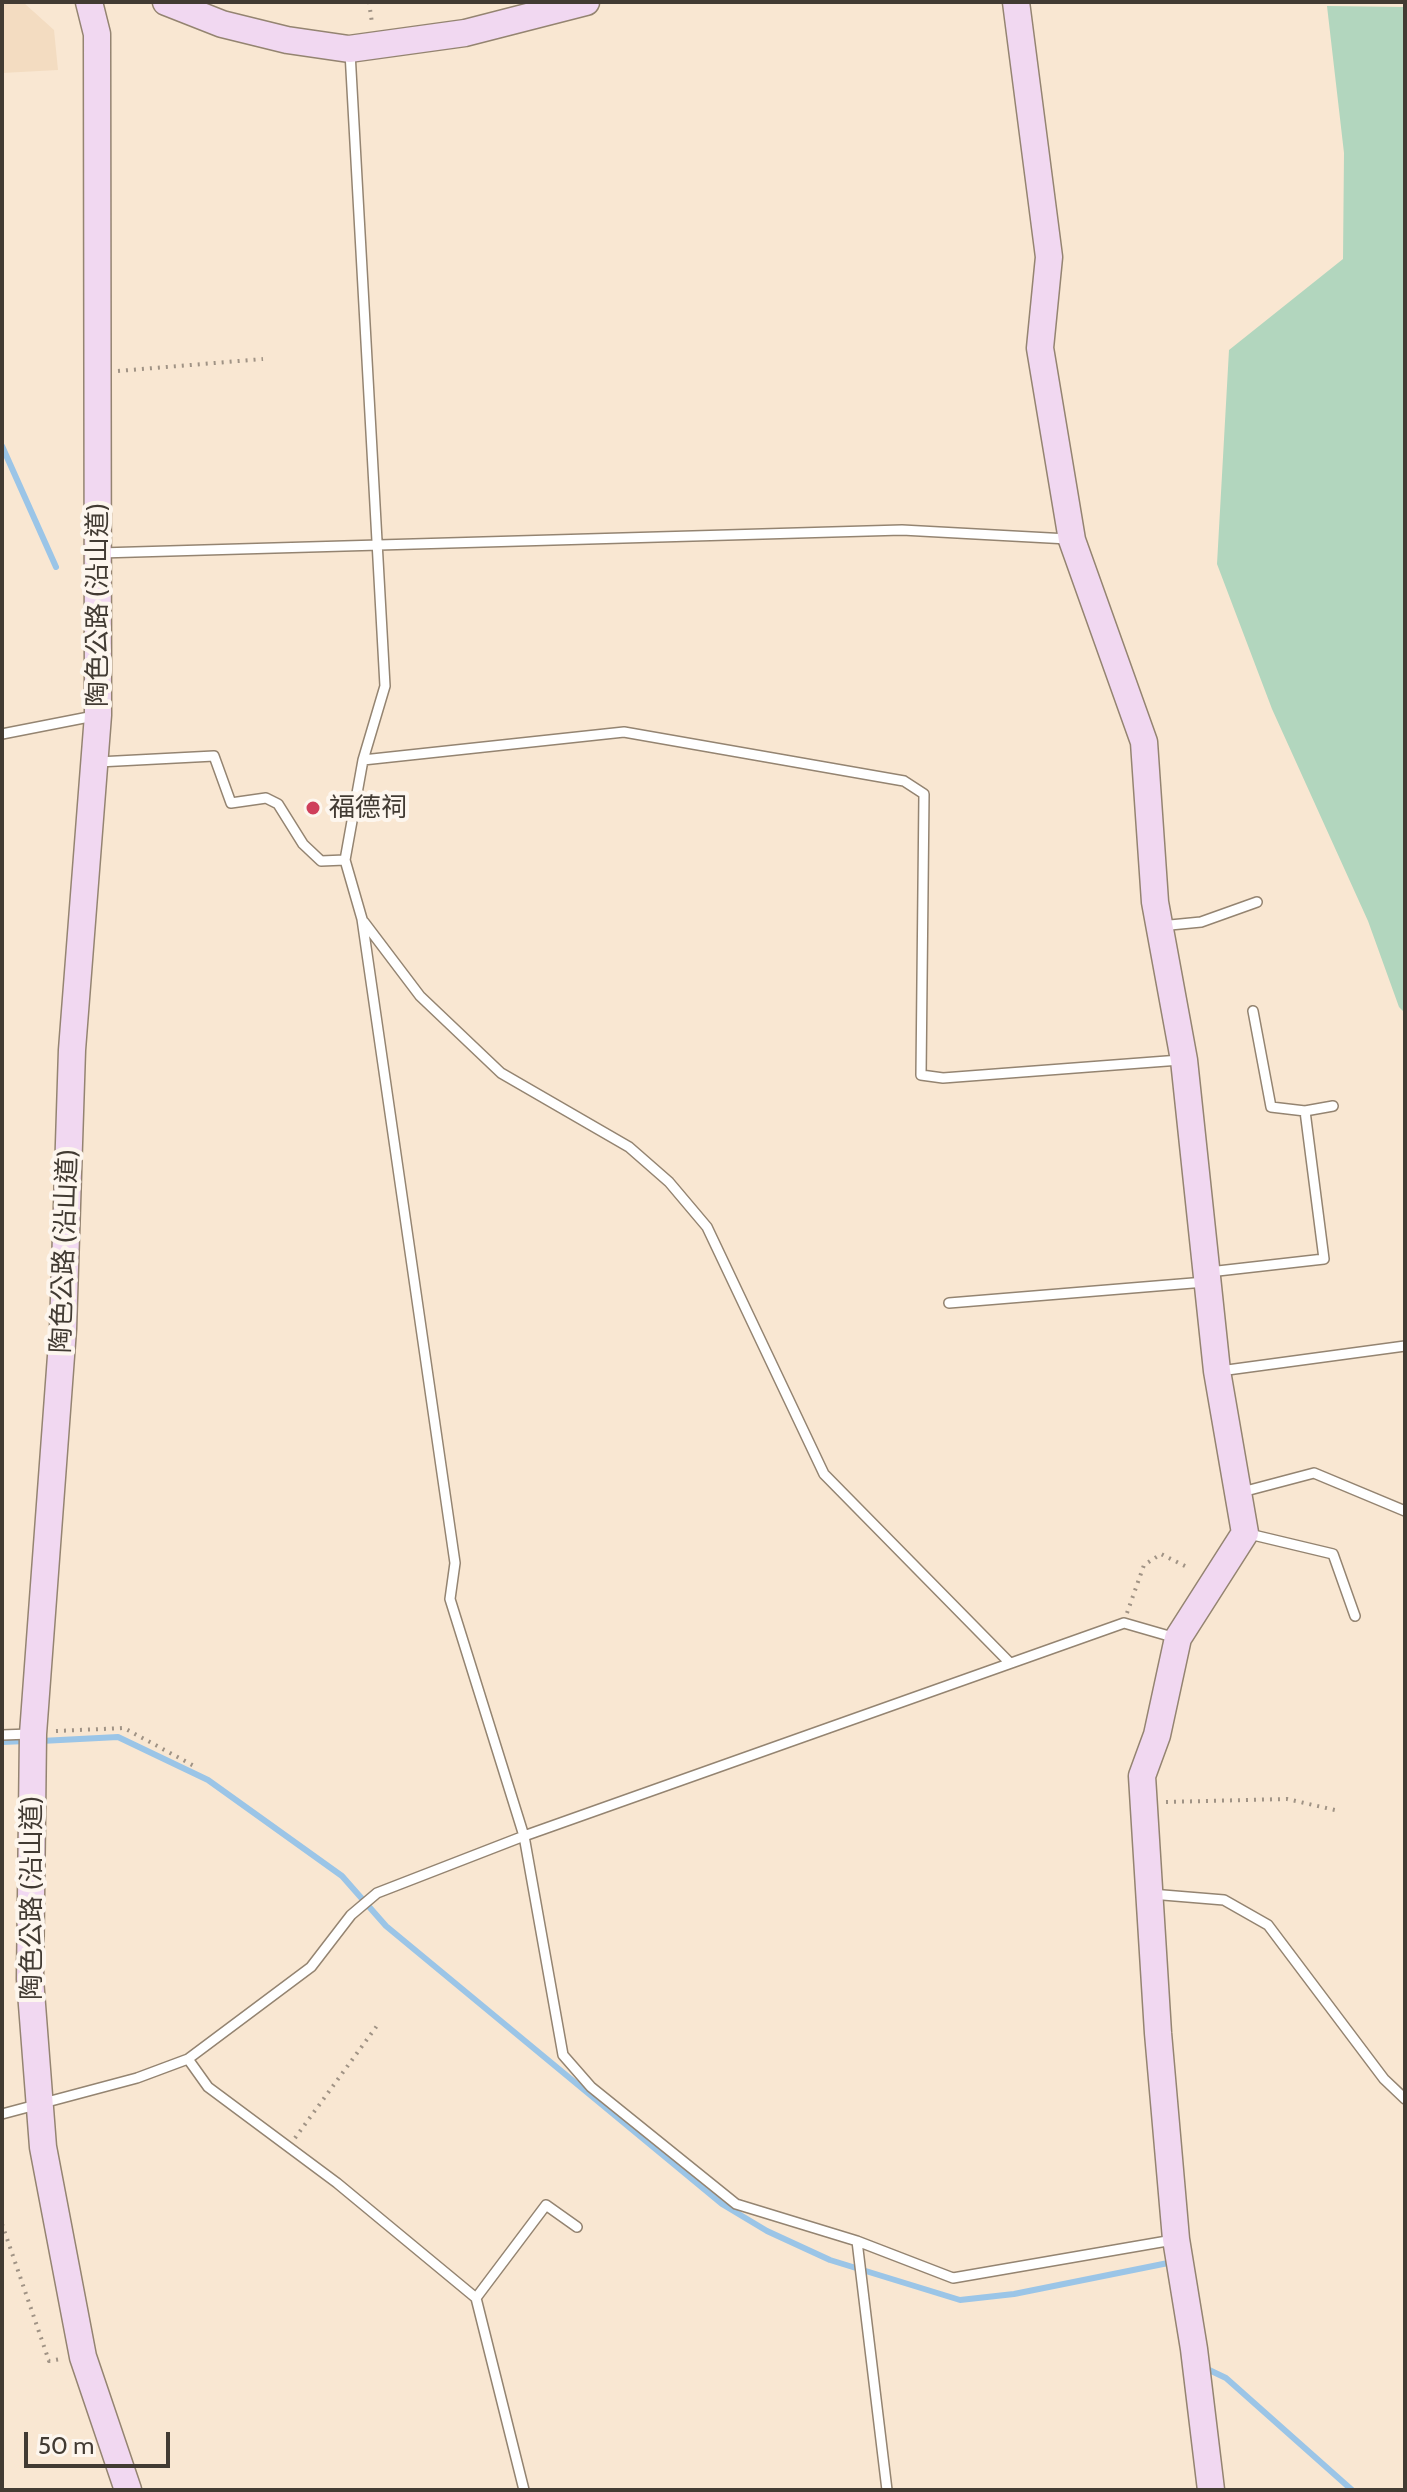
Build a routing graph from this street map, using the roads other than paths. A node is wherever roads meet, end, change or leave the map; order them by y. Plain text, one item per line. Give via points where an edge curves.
1 (89, 2) edge
2 (166, 2) edge
3 (586, 2) edge
4 (1016, 2) edge
5 (349, 49) junction
6 (1072, 540) junction
7 (378, 545) junction
8 (99, 553) junction
9 (98, 715) junction
10 (2, 734) edge
11 (363, 760) junction
12 (94, 763) junction
13 (345, 860) junction
14 (1257, 902) dead end
15 (362, 919) junction
16 (1160, 926) junction
17 (1253, 1011) dead end
18 (1184, 1060) junction
19 (1333, 1106) dead end
20 (1305, 1111) junction
21 (1206, 1277) junction
22 (949, 1303) dead end
23 (1405, 1346) edge
24 (1217, 1371) junction
25 (1238, 1493) junction
26 (1405, 1511) edge
27 (1245, 1533) junction
28 (1355, 1616) dead end
29 (1178, 1638) junction
30 (1009, 1662) junction
31 (33, 1734) junction
32 (2, 1735) edge
33 (524, 1836) junction
34 (1151, 1894) junction
35 (188, 2059) junction
36 (1405, 2099) edge
37 (38, 2106) junction
38 (2, 2114) edge
39 (577, 2227) dead end
40 (1176, 2239) junction
41 (857, 2241) junction
42 (476, 2298) junction
43 (128, 2490) edge
44 (524, 2490) edge
45 (887, 2490) edge
46 (1211, 2490) edge

1 - 8 street, 陶色公路 (沿山道) via 97,34
2 - 5 street via 222,24
3 - 5 street via 465,33
4 - 6 street via 1049,257 1040,348
5 - 7 lane
6 - 7 lane via 902,530
6 - 16 street via 1144,742
7 - 8 lane
7 - 11 lane via 385,686
8 - 9 street, 陶色公路 (沿山道)
9 - 10 lane
9 - 12 street, 陶色公路 (沿山道)
11 - 13 lane
11 - 18 lane via 624,732 904,781 924,794 921,1075 943,1078
12 - 13 lane via 214,756 231,803 266,798 278,804 303,844 321,861
12 - 31 street, 陶色公路 (沿山道) via 72,1050 63,1329
13 - 15 lane
14 - 16 lane via 1201,922
15 - 30 lane via 420,996 501,1073 629,1147 669,1182 707,1227 824,1474
15 - 33 lane via 455,1563 450,1599
16 - 18 street
17 - 20 lane via 1271,1107
18 - 21 street
19 - 20 lane
20 - 21 lane via 1324,1259
21 - 22 lane
21 - 24 street
23 - 24 lane
24 - 25 street
25 - 26 lane via 1314,1473
25 - 27 street
27 - 28 lane via 1333,1554
27 - 29 street
29 - 30 lane via 1124,1623
29 - 34 street via 1157,1735 1142,1776
30 - 33 lane
31 - 32 lane
31 - 37 street, 陶色公路 (沿山道) via 30,1979
33 - 35 lane via 377,1893 351,1915 311,1967
33 - 41 lane via 563,2055 591,2087 736,2204
34 - 36 lane via 1224,1900 1268,1925 1384,2079
34 - 40 street
35 - 37 lane
35 - 42 lane via 208,2087
37 - 38 lane
37 - 43 street, 陶色公路 (沿山道) via 83,2357
39 - 42 lane via 546,2205
40 - 41 lane via 953,2278
40 - 46 street
41 - 45 lane
42 - 44 lane

